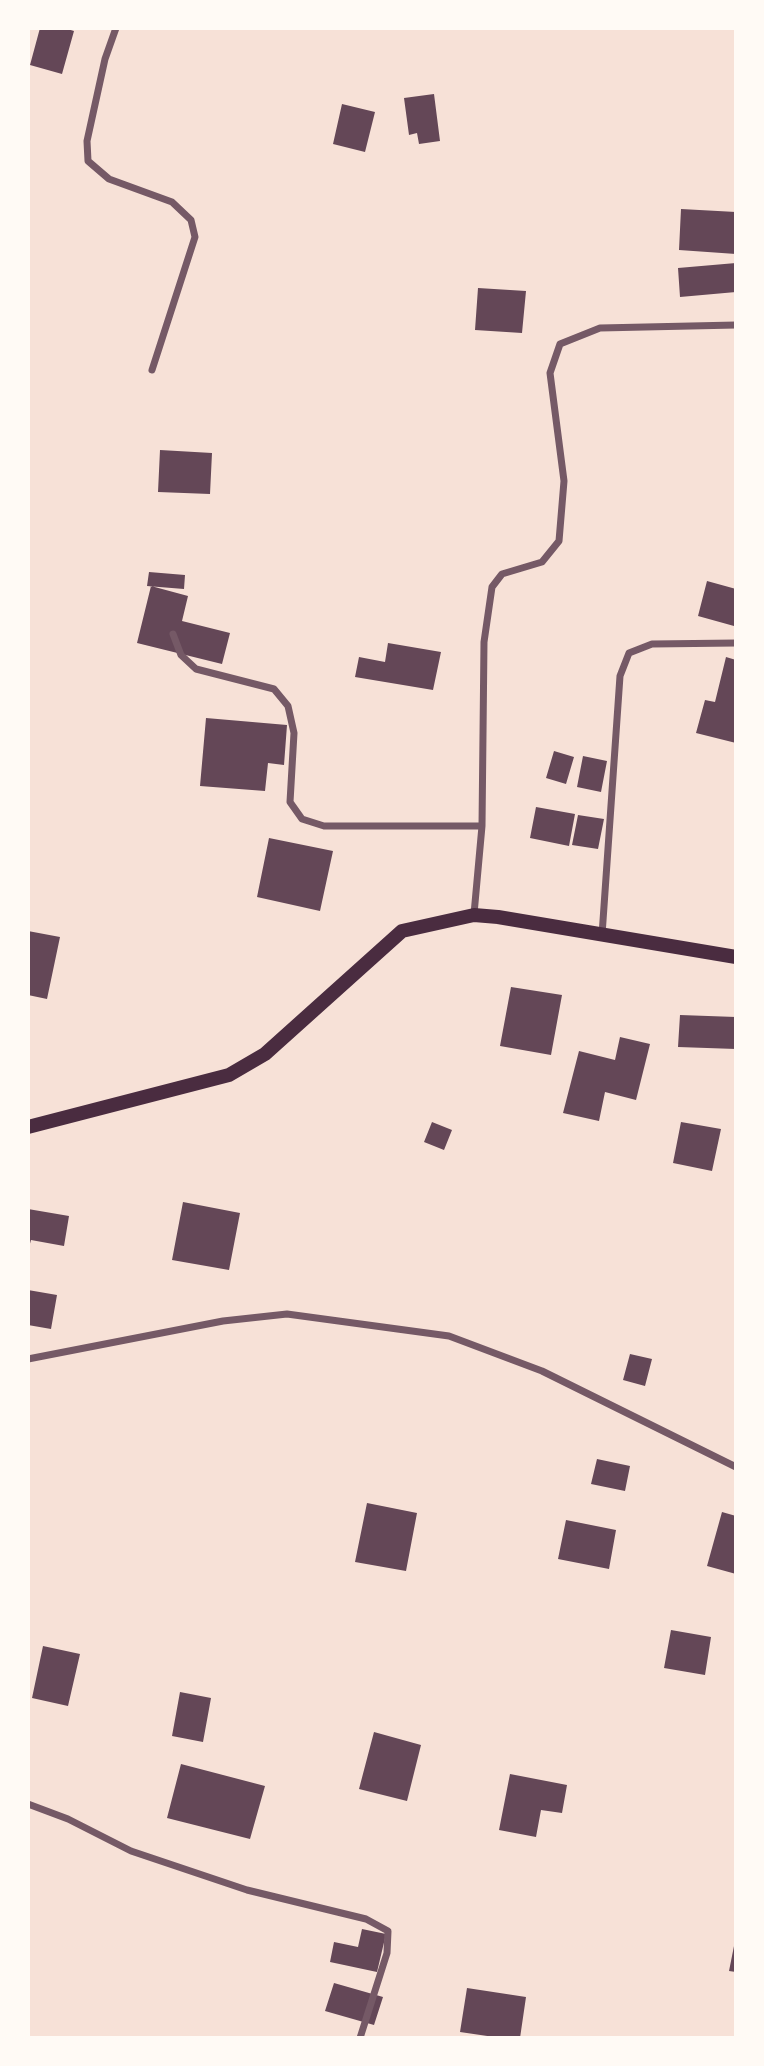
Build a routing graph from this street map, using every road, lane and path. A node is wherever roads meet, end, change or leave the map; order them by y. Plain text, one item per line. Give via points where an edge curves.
1 (116, 28) edge
2 (736, 325) edge
3 (152, 370) dead end
4 (173, 634) dead end
5 (736, 643) edge
6 (482, 826) junction
7 (474, 915) junction
8 (602, 936) junction
9 (736, 957) edge
10 (28, 1127) edge
11 (28, 1359) edge
12 (736, 1467) edge
13 (28, 1804) edge
14 (360, 2038) edge

1 - 3 street via 87,141 88,161 110,180 172,202 191,220 195,237
2 - 6 street via 600,328 559,344 551,373 564,481 559,541 542,562 502,574 492,587 484,642
4 - 6 street via 181,655 196,669 274,689 288,706 294,733 290,802 302,819 324,826
5 - 8 street via 652,644 629,653 620,676
6 - 7 street
7 - 8 main road
7 - 10 main road via 402,932 265,1054 229,1075
8 - 9 main road
11 - 12 street via 223,1321 287,1314 449,1336 542,1371
13 - 14 street via 131,1850 247,1890 366,1919 388,1931 387,1953

